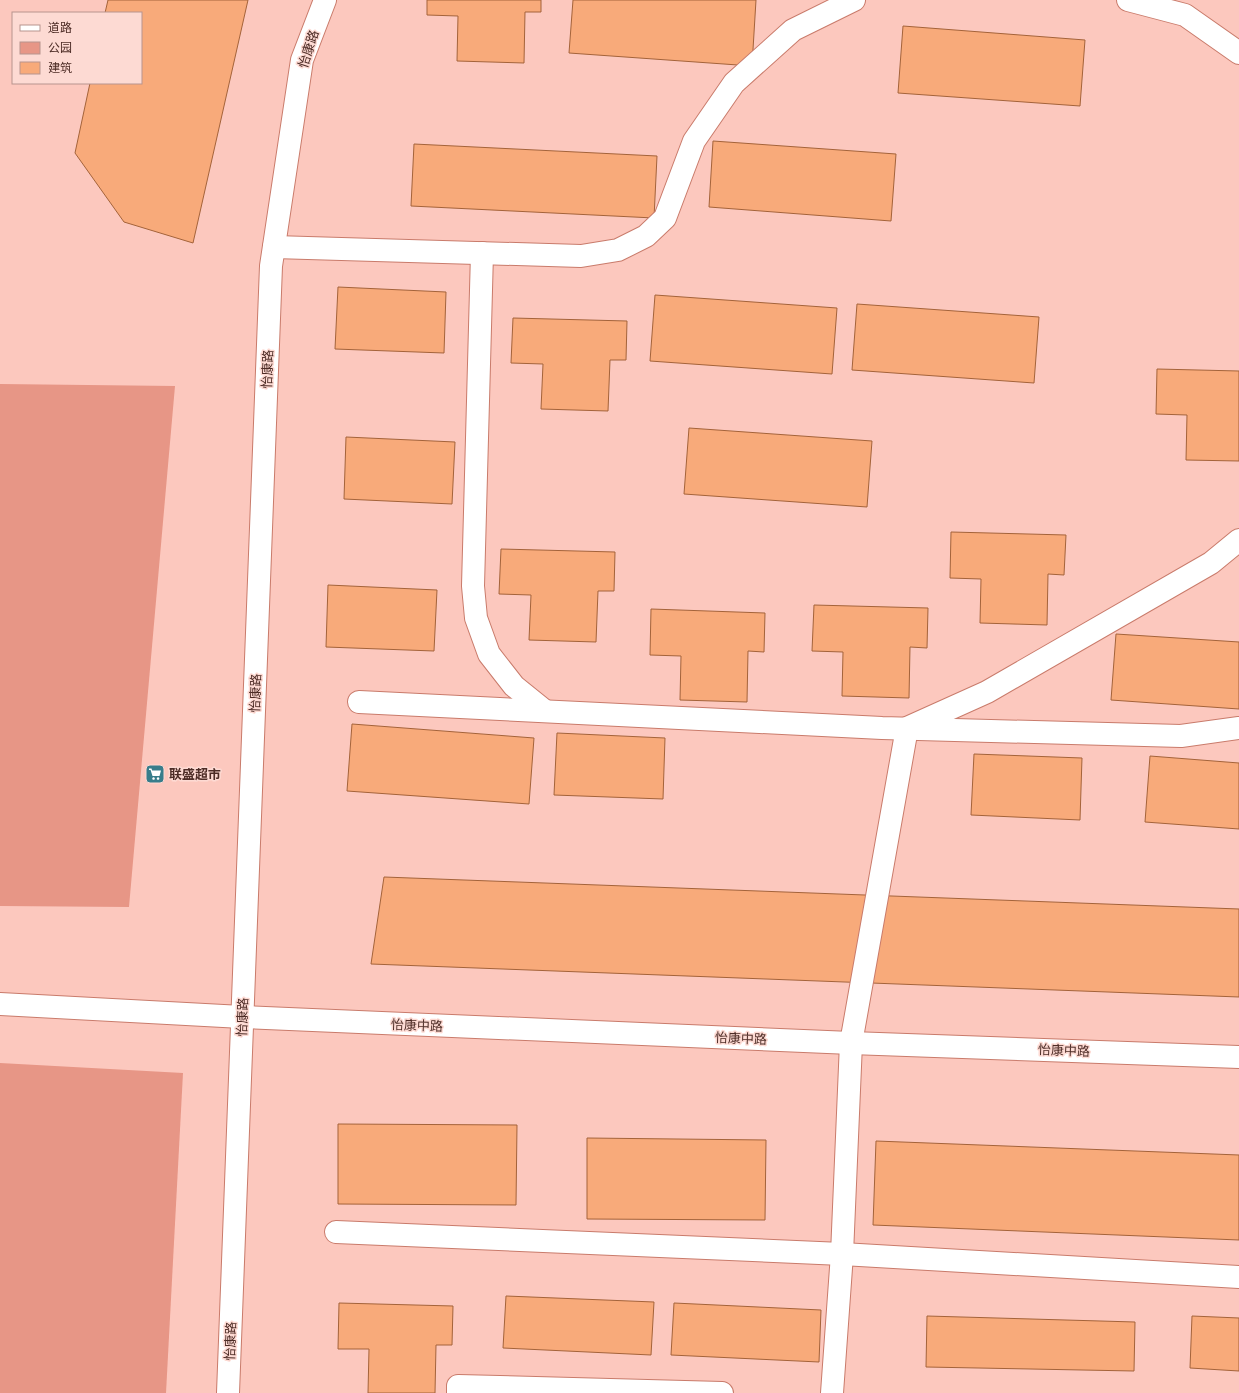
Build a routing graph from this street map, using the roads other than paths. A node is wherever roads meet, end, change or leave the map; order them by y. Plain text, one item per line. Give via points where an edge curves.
1 (325, 0) edge
2 (854, 0) edge
3 (1128, 0) edge
4 (1239, 53) edge
5 (274, 247) junction
6 (482, 253) junction
7 (1239, 540) edge
8 (360, 702) dead end
9 (545, 711) junction
10 (907, 728) junction
11 (1239, 728) edge
12 (0, 1004) edge
13 (242, 1017) junction
14 (852, 1043) junction
15 (1239, 1057) edge
16 (336, 1232) dead end
17 (842, 1254) junction
18 (1239, 1277) edge
19 (228, 1393) edge
20 (458, 1393) edge
21 (722, 1393) edge
22 (832, 1393) edge

1 - 5 street, 怡康路 via 302,60
2 - 6 street via 793,30 734,83 694,141 665,218 646,236 618,250 581,256
3 - 4 street via 1184,15
5 - 6 street
5 - 13 street, 怡康路 via 271,266
6 - 9 street via 473,586 476,618 489,654 514,686
7 - 10 street via 1211,563 988,692
8 - 9 street
9 - 10 street
10 - 11 street via 1181,736
10 - 14 street
12 - 13 street, 怡康中路
13 - 14 street, 怡康中路
13 - 19 street, 怡康路
14 - 15 street, 怡康中路
14 - 17 street
16 - 17 street
17 - 18 street
17 - 22 street
20 - 21 street via 458,1386

